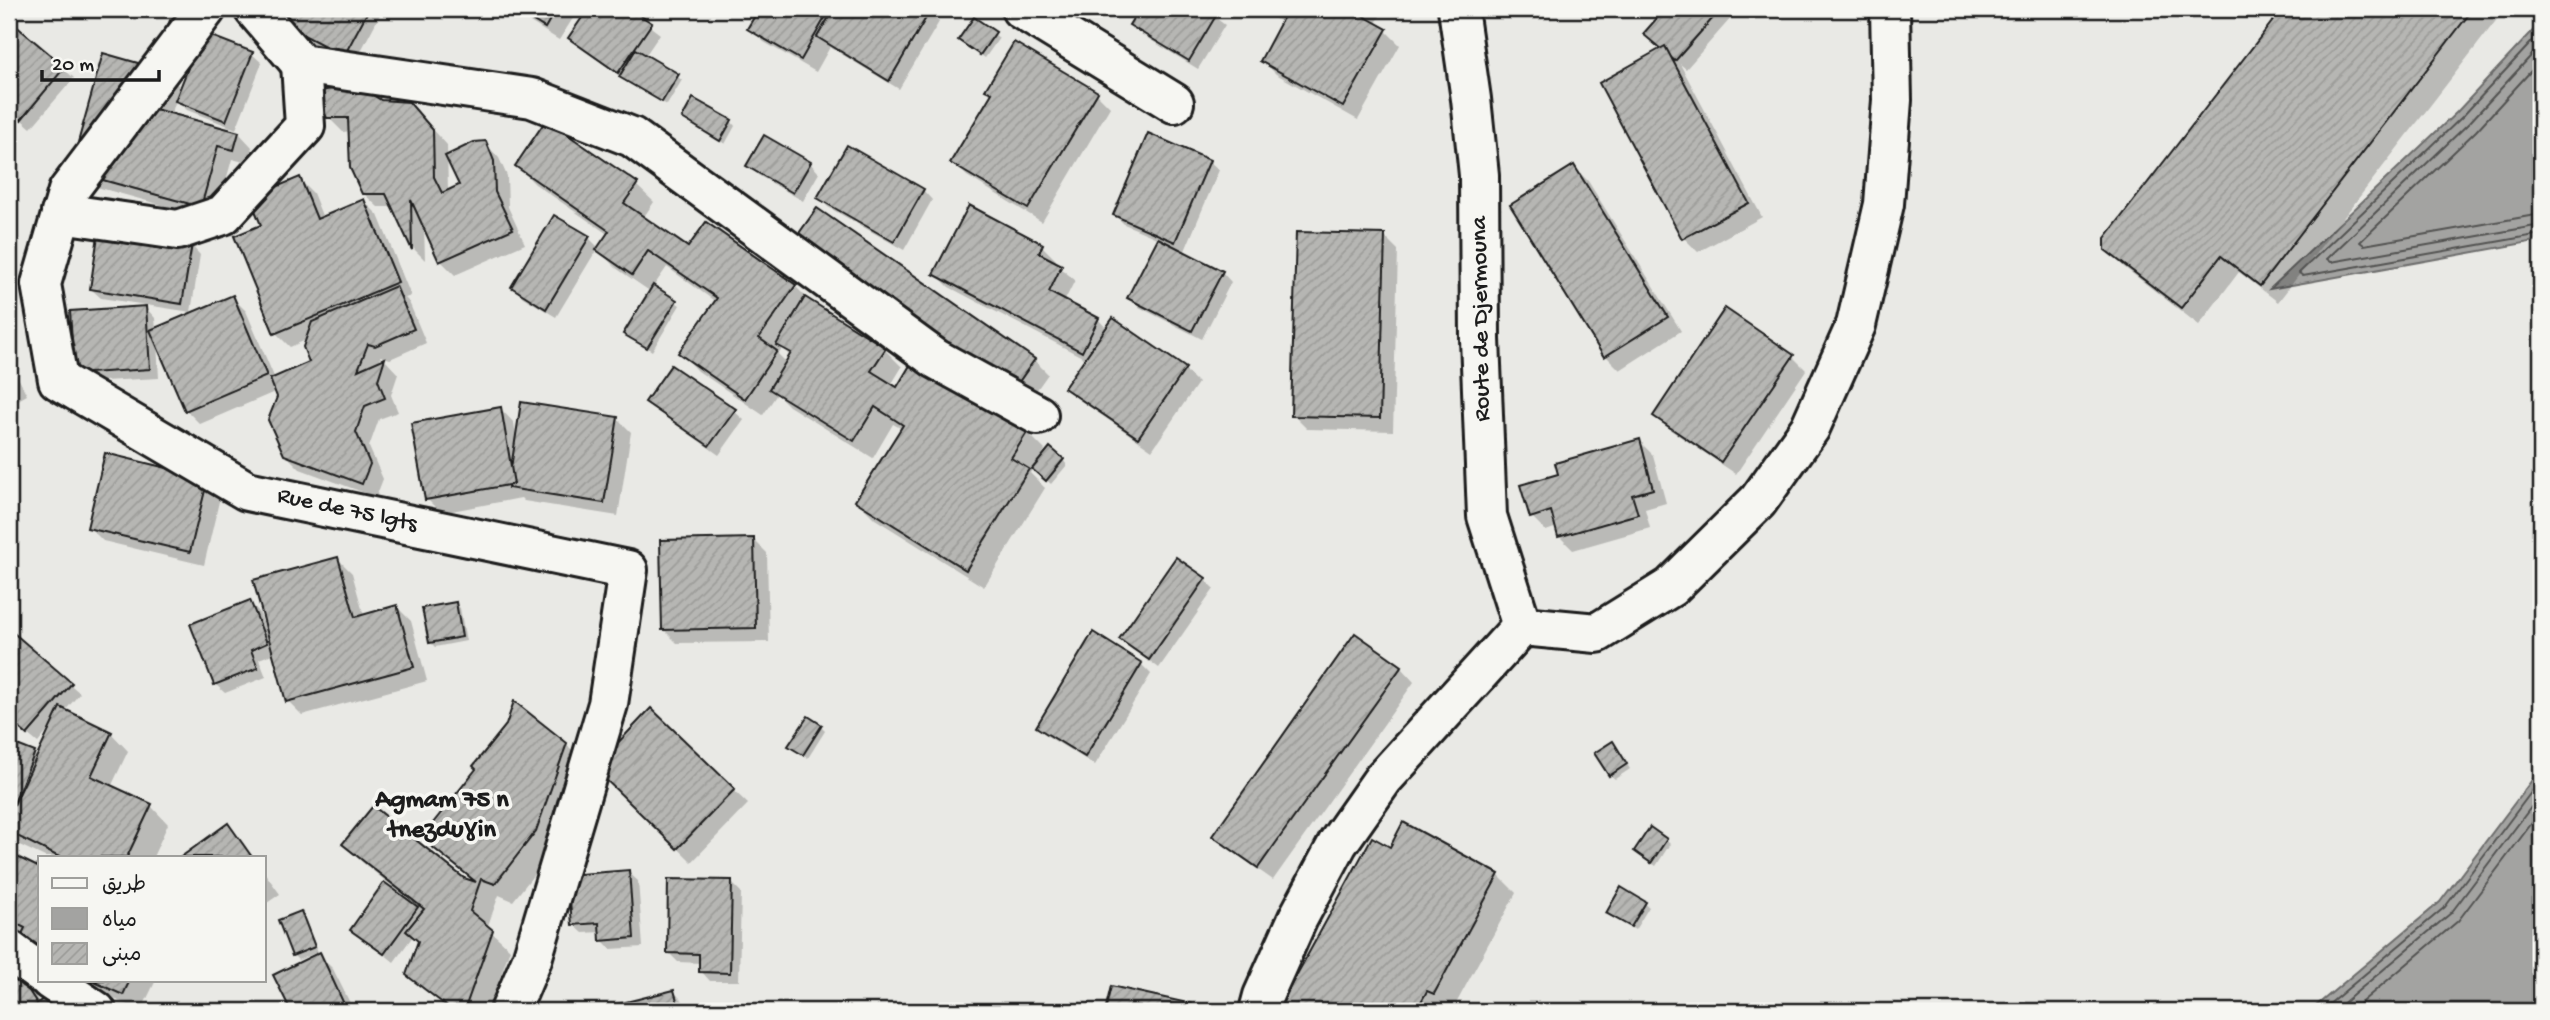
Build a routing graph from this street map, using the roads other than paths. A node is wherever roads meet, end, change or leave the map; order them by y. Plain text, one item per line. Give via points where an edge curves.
1 (206, 9) edge
2 (254, 9) edge
3 (1021, 9) edge
4 (1458, 9) edge
5 (1890, 9) edge
6 (301, 64) junction
7 (1174, 103) dead end
8 (61, 213) junction
9 (1038, 415) dead end
10 (1522, 626) junction
11 (9, 950) edge
12 (38, 972) edge
13 (53, 982) edge
14 (96, 1011) edge
15 (510, 1011) edge
16 (1259, 1011) edge

1 - 8 street, Rue de 75 lgts via 68,191
2 - 6 street
3 - 7 street
4 - 10 street, Route de Djermouna via 1479,175 1487,516
5 - 10 street via 1892,100 1884,204 1856,325 1810,428 1758,501 1671,587 1597,633
6 - 8 street via 304,126 223,215 178,230
6 - 9 street via 532,98 632,137 936,359
8 - 15 street, Rue de 75 lgts via 41,284 58,380 247,491 628,570 608,704 532,959
10 - 16 street via 1383,779 1338,843 1298,918
11 - 12 street
13 - 14 street

